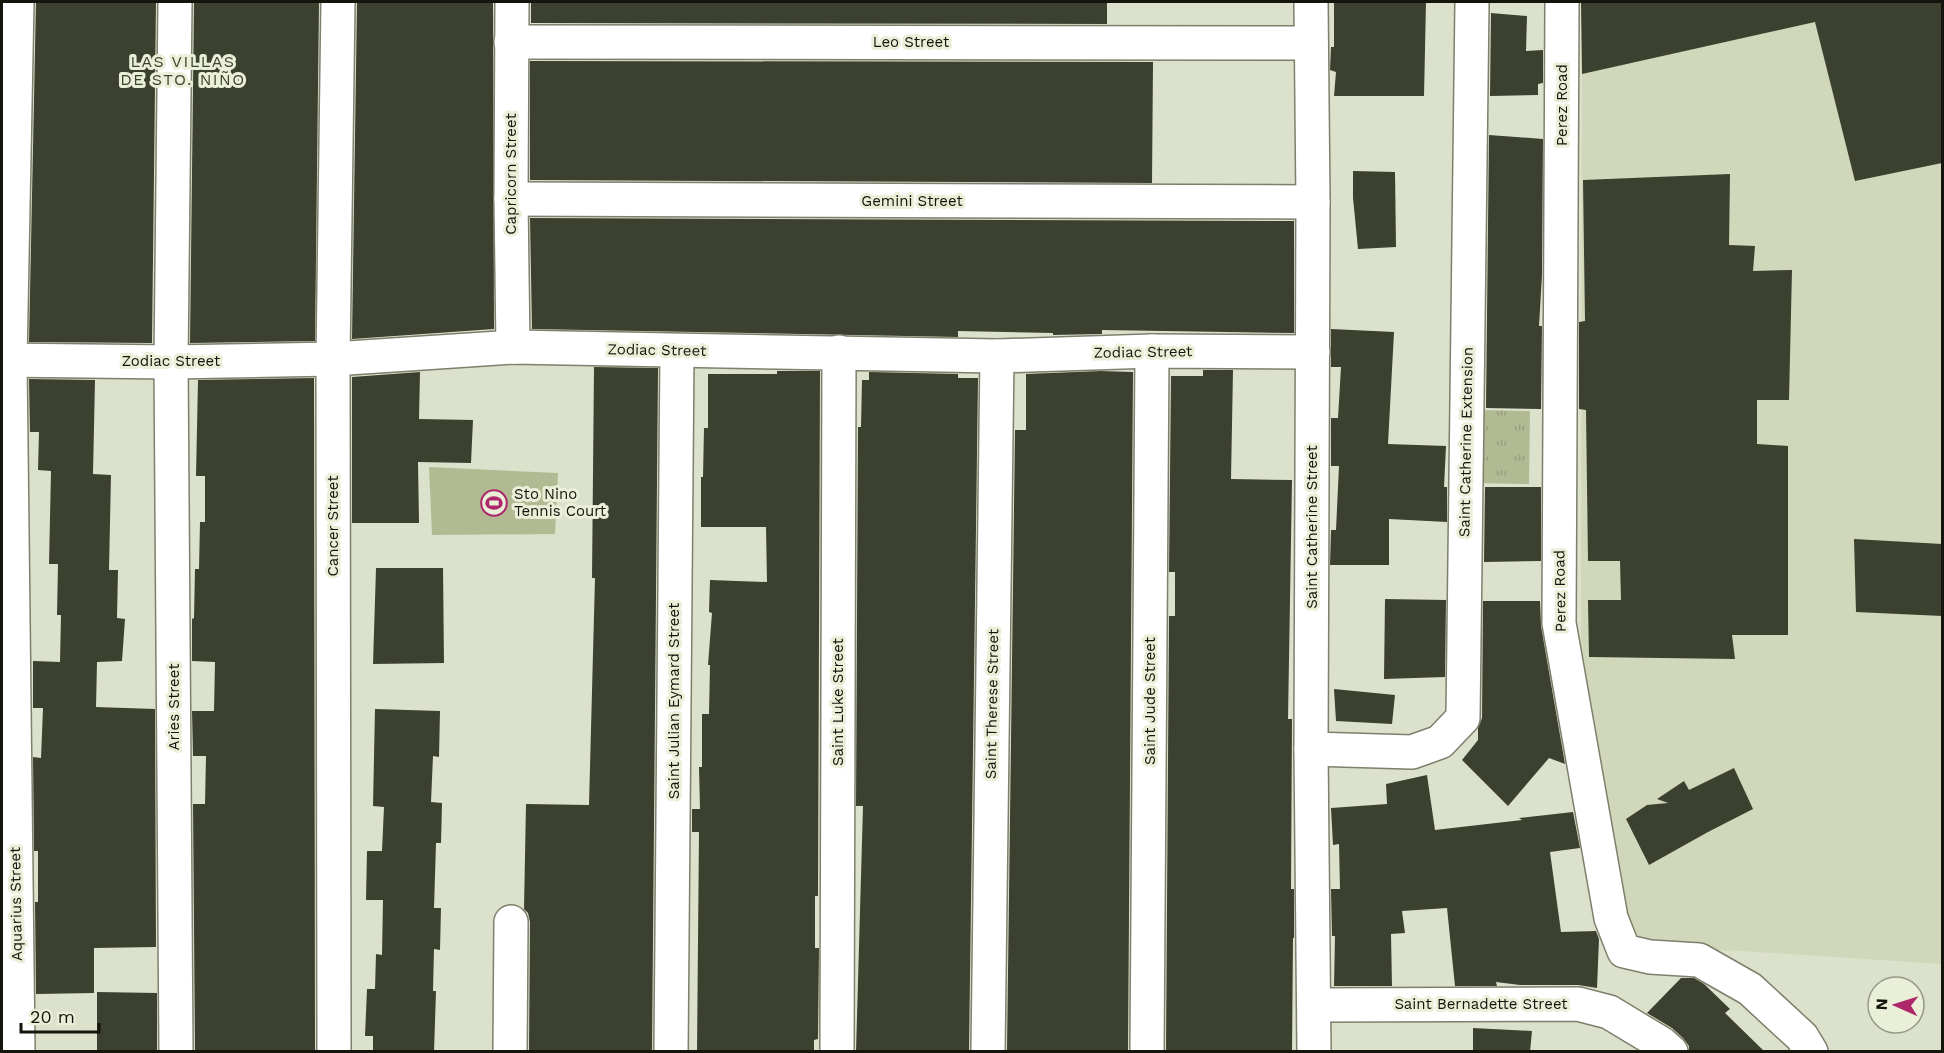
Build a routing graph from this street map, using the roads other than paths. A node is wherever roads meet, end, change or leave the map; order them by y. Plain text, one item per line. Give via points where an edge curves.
1 (17, 2) edge
2 (176, 2) edge
3 (338, 2) edge
4 (512, 2) edge
5 (1311, 2) edge
6 (1472, 2) edge
7 (1562, 2) edge
8 (510, 42) junction
9 (1311, 43) junction
10 (511, 199) junction
11 (1313, 202) junction
12 (513, 347) junction
13 (677, 351) junction
14 (1152, 351) junction
15 (839, 352) junction
16 (1313, 352) junction
17 (997, 356) junction
18 (333, 359) junction
19 (6, 360) edge
20 (171, 362) junction
21 (1311, 749) junction
22 (511, 922) dead end
23 (1314, 1005) junction
24 (18, 1052) edge
25 (176, 1052) edge
26 (334, 1052) edge
27 (510, 1052) edge
28 (672, 1052) edge
29 (837, 1052) edge
30 (988, 1052) edge
31 (1147, 1052) edge
32 (1314, 1052) edge
33 (1671, 1052) edge
34 (1812, 1052) edge

1 - 19 street, Aquarius Street
2 - 20 street, Aries Street
3 - 18 street, Cancer Street
4 - 8 street, Capricorn Street
5 - 9 street, Saint Catherine Street
6 - 21 street, Saint Catherine Extension via 1463,718 1440,742 1412,752
7 - 34 street, Perez Road via 1559,623 1611,918 1624,951 1699,960 1750,989 1802,1037
8 - 9 street, Leo Street
8 - 10 street, Capricorn Street
9 - 11 street, Saint Catherine Street
10 - 11 street, Gemini Street
10 - 12 street, Capricorn Street
11 - 16 street, Saint Catherine Street
12 - 13 street, Zodiac Street
12 - 18 street, Zodiac Street
13 - 15 street, Zodiac Street
13 - 28 street, Saint Julian Eymard Street
14 - 16 street, Zodiac Street
14 - 17 street, Zodiac Street
14 - 31 street, Saint Jude Street
15 - 17 street, Zodiac Street
15 - 29 street, Saint Luke Street
16 - 21 street, Saint Catherine Street
17 - 30 street, Saint Therese Street
18 - 20 street, Zodiac Street
18 - 26 street, Cancer Street
19 - 20 street, Zodiac Street
19 - 24 street, Aquarius Street
20 - 25 street, Aries Street
21 - 23 street, Saint Catherine Street
22 - 27 street
23 - 32 street, Saint Catherine Street
23 - 33 street, Saint Bernadette Street via 1578,1004 1609,1012

